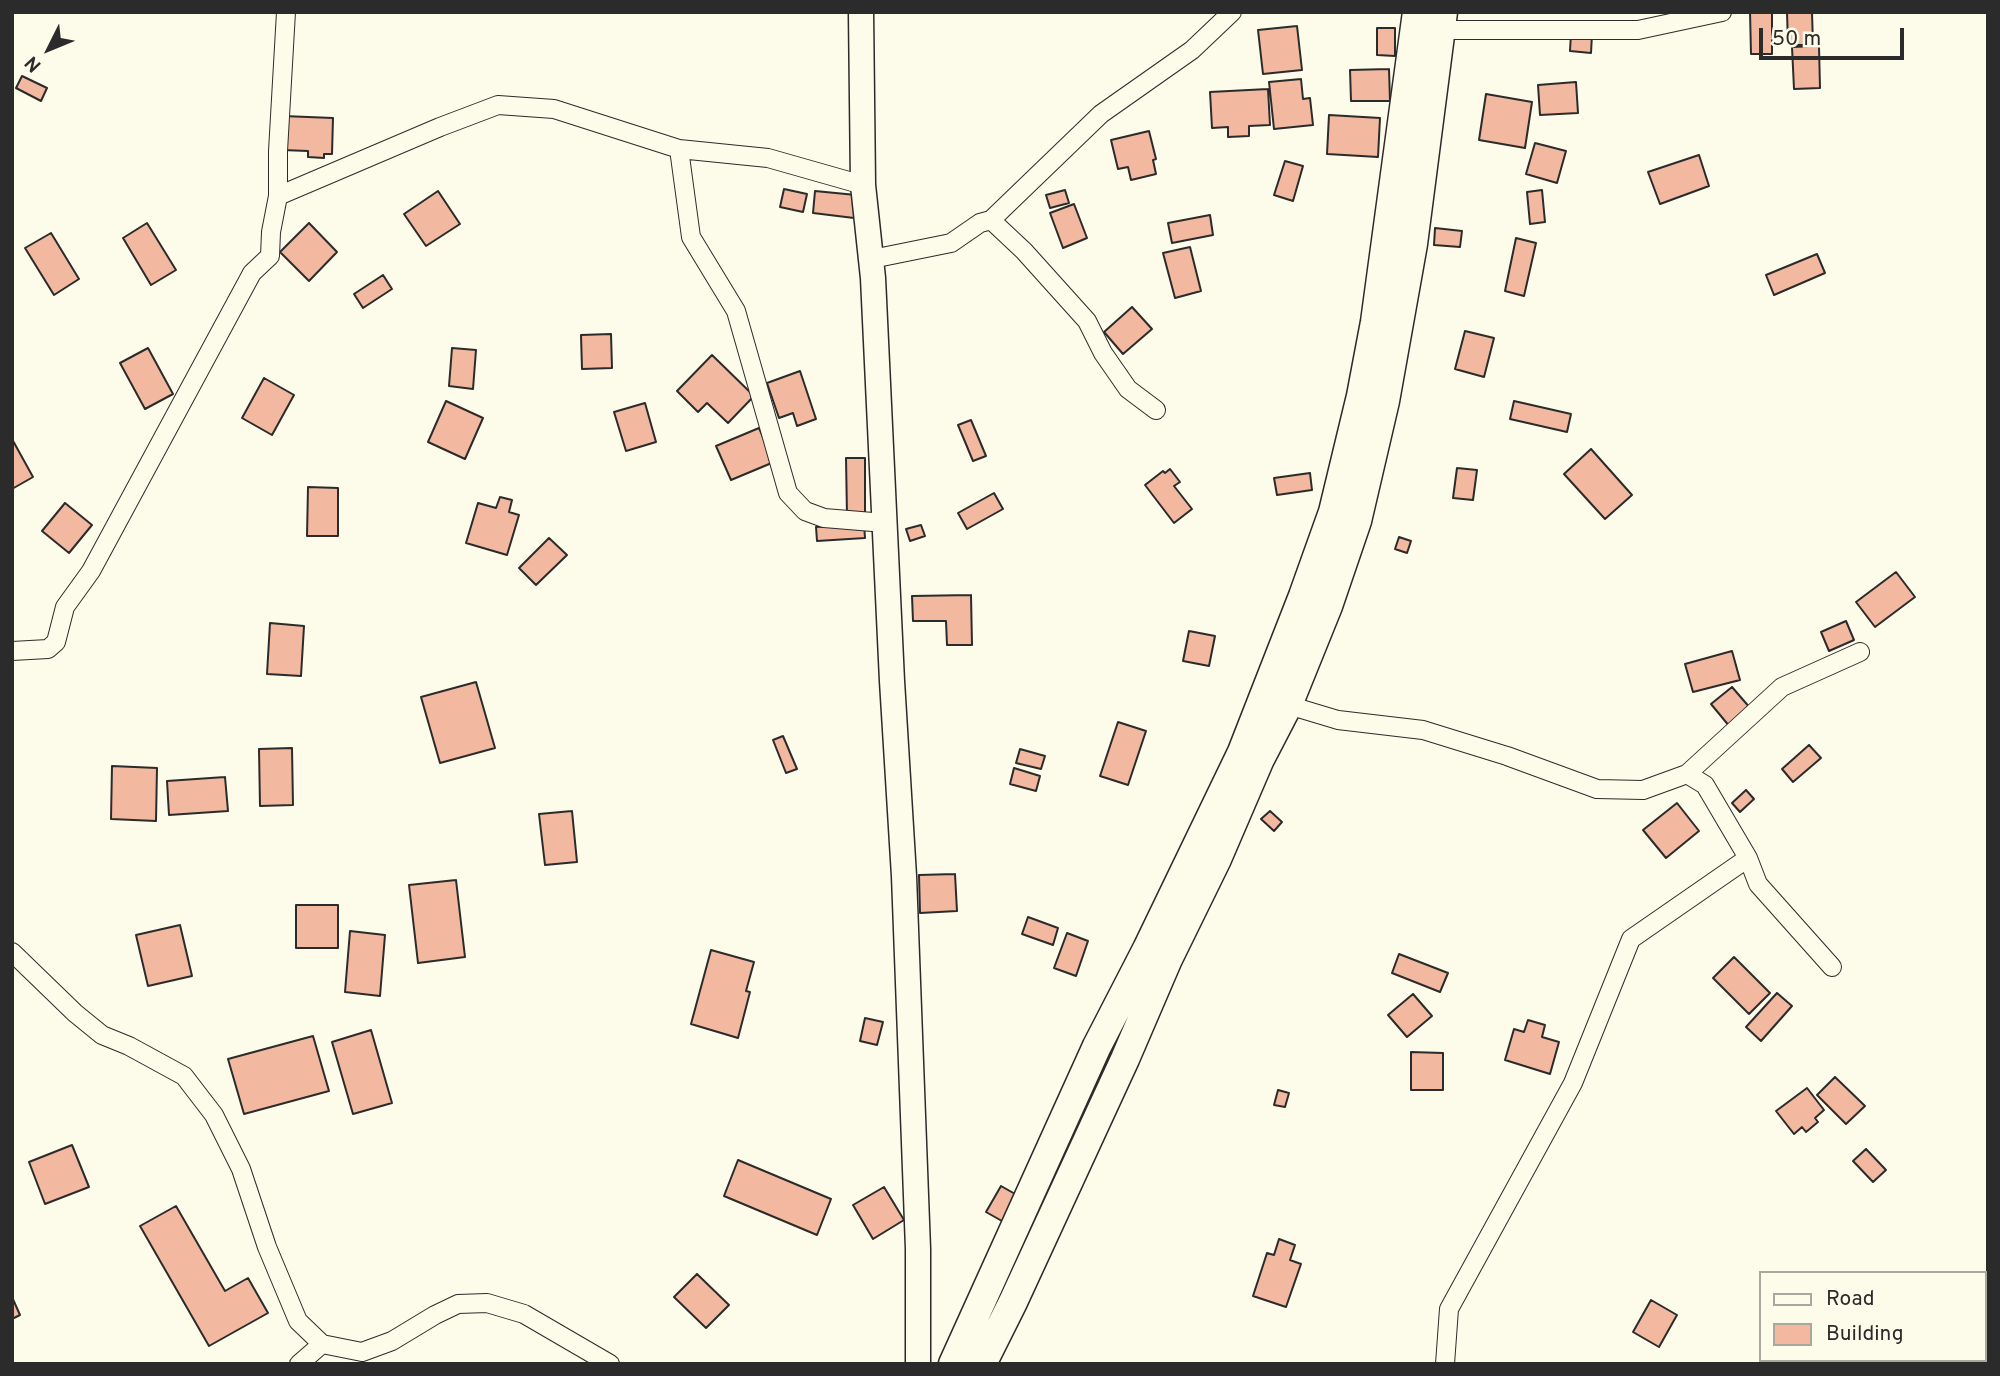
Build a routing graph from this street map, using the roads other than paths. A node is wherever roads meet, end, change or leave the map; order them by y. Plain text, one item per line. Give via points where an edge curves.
1 (286, 12) edge
2 (861, 12) edge
3 (1232, 12) edge
4 (1417, 12) edge
5 (1722, 12) edge
6 (1441, 21) edge
7 (679, 149) junction
8 (863, 185) junction
9 (278, 196) junction
10 (991, 220) junction
11 (872, 259) junction
12 (1156, 410) dead end
13 (885, 523) junction
14 (12, 651) edge
15 (1860, 652) dead end
16 (1288, 705) junction
17 (1687, 774) junction
18 (1748, 858) junction
19 (12, 952) edge
20 (1832, 967) dead end
21 (1020, 1216) junction
22 (1047, 1227) junction
23 (321, 1344) junction
24 (299, 1364) edge
25 (321, 1364) edge
26 (610, 1364) edge
27 (918, 1364) edge
28 (953, 1364) edge
29 (982, 1364) edge
30 (1445, 1364) edge

1 - 9 street
2 - 8 main road
3 - 10 street via 1192,50 1101,114
4 - 21 main road via 1375,322 1333,512 1242,752 1097,1046
5 - 6 street via 1638,30
6 - 16 main road via 1413,244 1385,401 1357,521
7 - 8 street via 768,158
7 - 9 street via 554,109 498,105
7 - 13 street via 691,237 736,311 788,493 805,511 824,518
8 - 11 main road
9 - 14 street via 270,256 252,273 91,571 65,607 56,642 48,649
10 - 11 street via 951,243
10 - 12 street via 1087,321 1102,353 1128,389
11 - 13 main road
13 - 27 main road via 904,876
15 - 17 street via 1782,687
16 - 17 street via 1338,720 1423,730 1597,789 1643,790
16 - 22 main road
17 - 18 street via 1704,785
18 - 20 street via 1758,884
18 - 30 street via 1631,939 1573,1083 1449,1309
19 - 23 street via 102,1035 184,1076 214,1115 241,1169 298,1321
21 - 22 main road
21 - 28 main road
22 - 29 main road
23 - 24 street
23 - 25 street
23 - 26 street via 362,1352 458,1304 486,1303 524,1314

